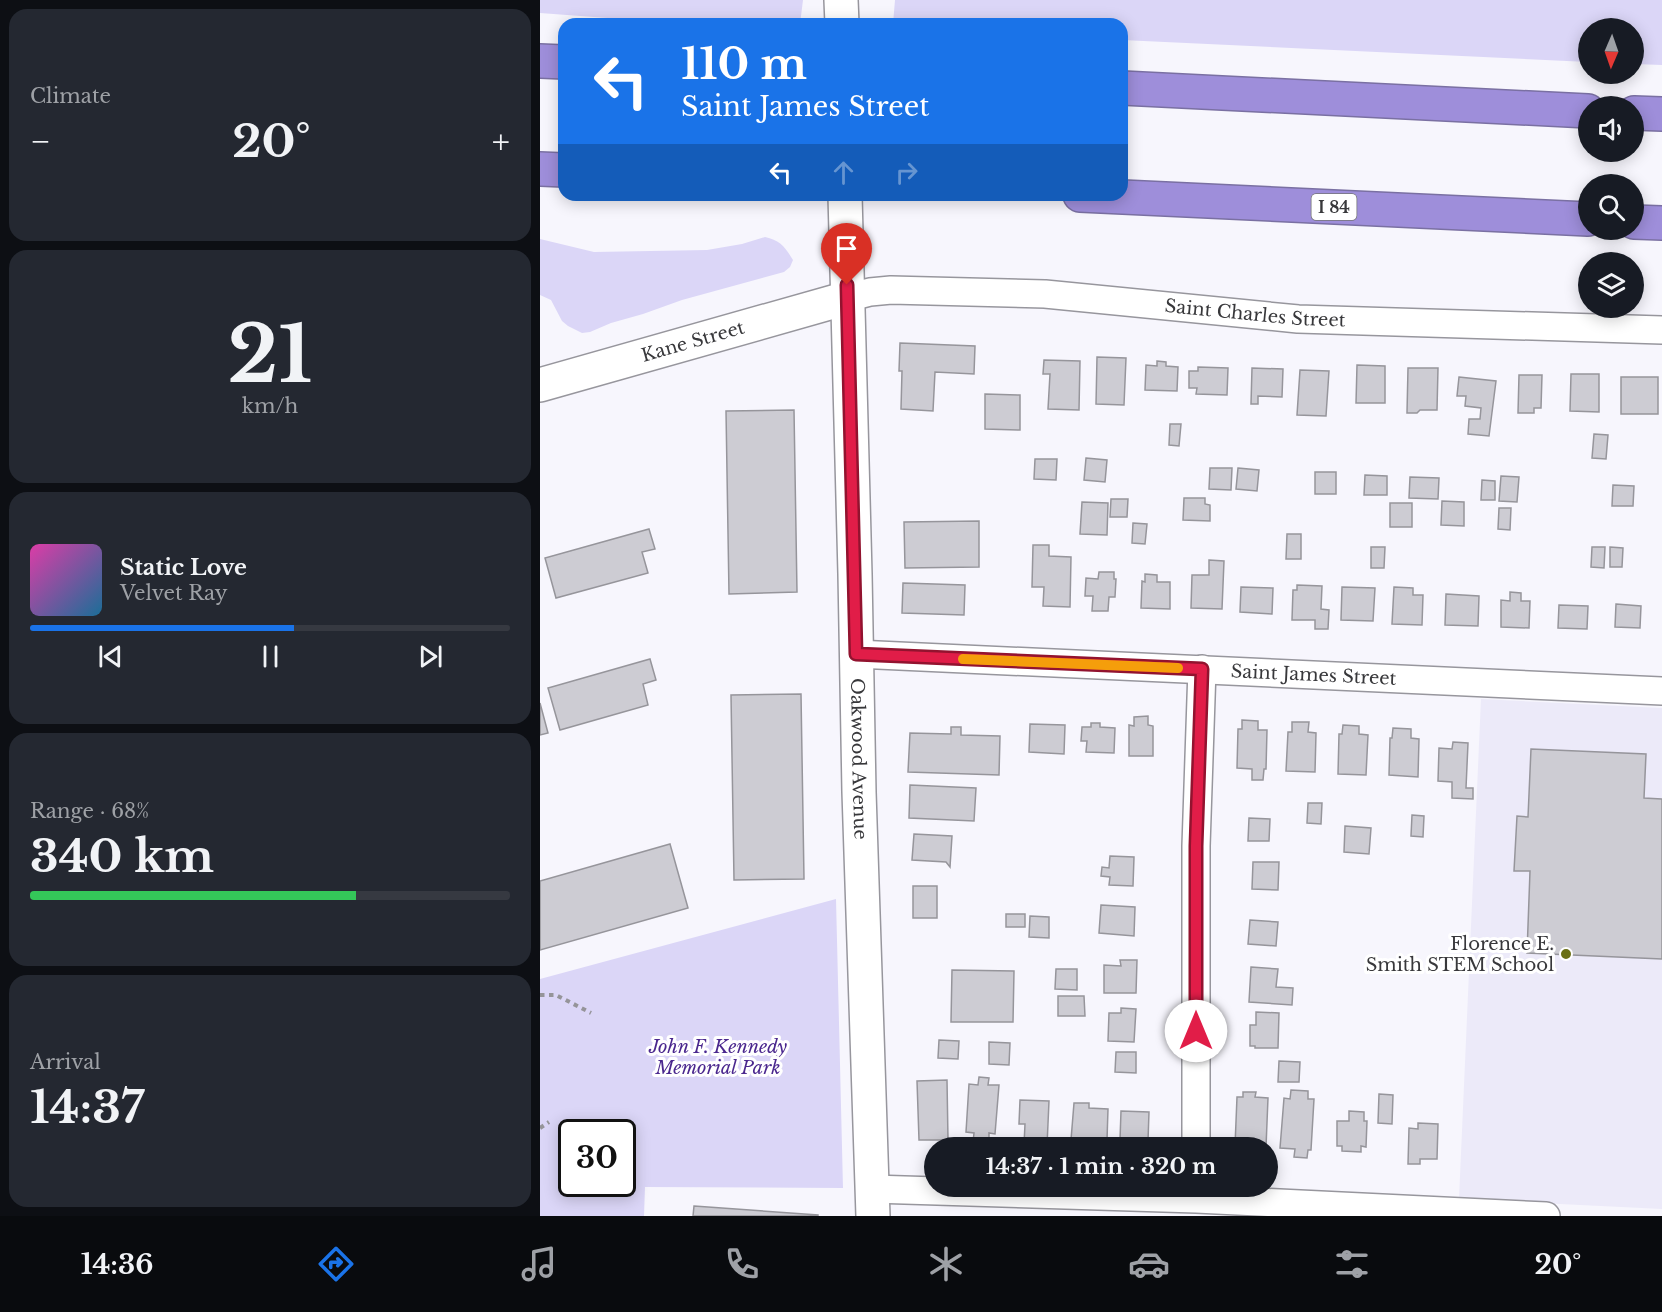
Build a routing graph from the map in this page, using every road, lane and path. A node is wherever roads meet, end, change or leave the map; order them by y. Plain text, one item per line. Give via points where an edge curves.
1 (841, 0) edge
2 (842, 18) edge
3 (540, 60) edge
4 (558, 62) edge
5 (1128, 88) edge
6 (1578, 111) edge
7 (1644, 113) edge
8 (1662, 114) edge
9 (540, 169) edge
10 (558, 170) edge
11 (1128, 197) edge
12 (845, 201) edge
13 (1578, 219) edge
14 (1644, 222) edge
15 (1662, 223) edge
16 (847, 298) junction
17 (1662, 330) edge
18 (540, 385) edge
19 (856, 654) junction
20 (1202, 669) junction
21 (1662, 691) edge
22 (540, 995) edge
23 (591, 1013) dead end
24 (549, 1122) dead end
25 (540, 1128) edge
26 (1196, 1137) edge
27 (1052, 1197) edge
28 (1257, 1197) edge
29 (872, 1202) edge
30 (1546, 1216) edge

1 - 2 street
3 - 4 highway
5 - 6 highway
7 - 8 highway
9 - 10 highway
11 - 13 highway, I 84
12 - 16 street, Oakwood Avenue
14 - 15 highway
16 - 17 street, Saint Charles Street via 891,290 1045,294 1298,319
16 - 18 street, Kane Street
16 - 19 street, Oakwood Avenue
19 - 20 street, Saint James Street
19 - 29 street, Oakwood Avenue
20 - 21 street, Saint James Street
20 - 26 street via 1196,846
22 - 23 path via 556,995
24 - 25 path
27 - 29 street
28 - 30 street

